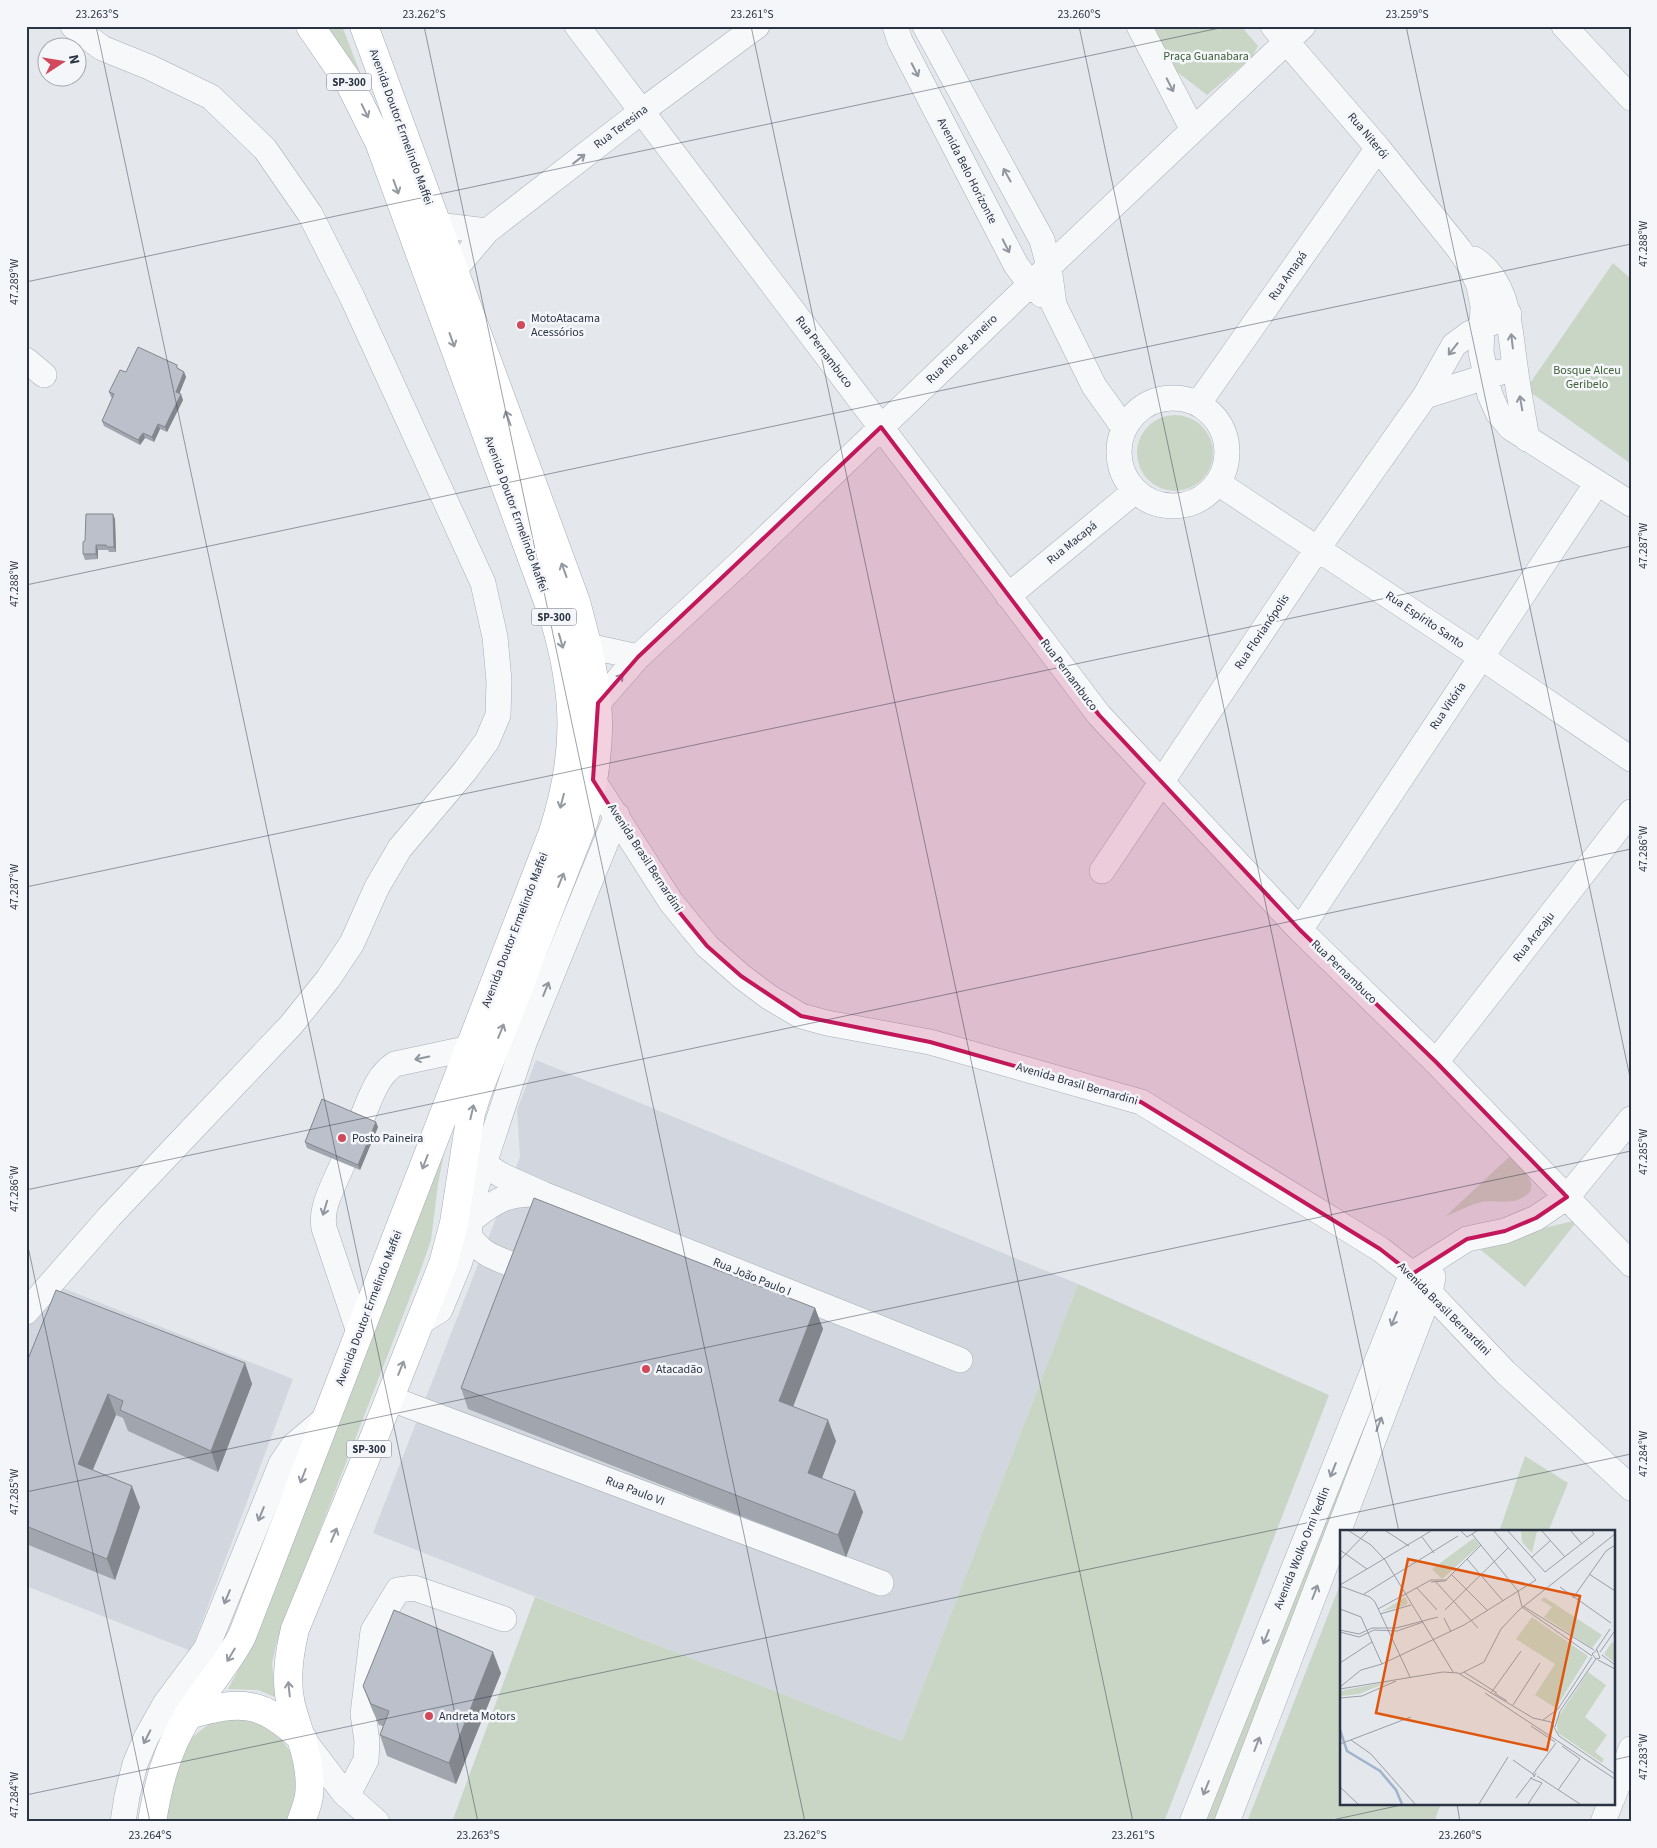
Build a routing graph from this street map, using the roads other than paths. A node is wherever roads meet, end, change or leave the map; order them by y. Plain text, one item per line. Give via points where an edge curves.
1 (73, 26) edge
2 (310, 26) edge
3 (364, 26) edge
4 (577, 26) edge
5 (757, 26) edge
6 (895, 26) edge
7 (925, 26) edge
8 (1140, 26) edge
9 (1564, 26) edge
10 (1287, 31) edge
11 (1631, 98) edge
12 (642, 111) junction
13 (1193, 130) junction
14 (1378, 148) junction
15 (437, 225) junction
16 (487, 231) junction
17 (1459, 249) junction
18 (1049, 267) junction
19 (454, 270) junction
20 (1030, 284) junction
21 (1054, 305) junction
22 (1509, 314) junction
23 (1481, 327) junction
24 (1515, 368) junction
25 (1486, 376) junction
26 (1449, 388) junction
27 (1425, 396) junction
28 (1198, 404) junction
29 (1498, 413) junction
30 (881, 427) junction
31 (1124, 428) junction
32 (1527, 439) junction
33 (1218, 483) junction
34 (1597, 483) junction
35 (1135, 491) junction
36 (1631, 504) edge
37 (1318, 548) junction
38 (1008, 596) junction
39 (588, 646) junction
40 (638, 657) junction
41 (1481, 657) junction
42 (598, 703) junction
43 (1631, 759) edge
44 (593, 780) junction
45 (1162, 781) junction
46 (1631, 812) edge
47 (617, 815) junction
48 (1102, 870) dead end
49 (1300, 930) junction
50 (470, 1048) junction
51 (1436, 1062) junction
52 (1631, 1119) edge
53 (361, 1120) edge
54 (475, 1155) junction
55 (343, 1163) edge
56 (543, 1194) junction
57 (1567, 1197) junction
58 (471, 1218) junction
59 (489, 1256) junction
60 (1437, 1258) junction
61 (459, 1264) junction
62 (1631, 1264) edge
63 (516, 1266) edge
64 (1412, 1274) junction
65 (1430, 1292) junction
66 (26, 1312) edge
67 (419, 1323) junction
68 (359, 1332) junction
69 (960, 1360) dead end
70 (389, 1398) junction
71 (326, 1418) junction
72 (1631, 1488) edge
73 (881, 1583) dead end
74 (504, 1619) dead end
75 (188, 1715) junction
76 (302, 1739) junction
77 (1631, 1749) edge
78 (1621, 1788) edge
79 (347, 1796) junction
80 (1609, 1806) edge
81 (153, 1820) edge
82 (123, 1822) edge
83 (301, 1822) edge
84 (376, 1822) edge
85 (1192, 1822) edge
86 (1227, 1822) edge
87 (1603, 1822) edge

1 - 66 street via 102,48 210,97 264,149 310,214 352,297 483,583 495,637 498,715 486,741 465,771 400,848 377,887 352,943 328,979 291,1025 110,1216
2 -> 50 main road, Avenida Doutor Ermelindo Maffei / SP-300 via 350,84 379,142 554,618 569,680 572,728 569,771 562,802
3 - 15 main road, Avenida Doutor Ermelindo Maffei / SP-300
4 - 12 street, Rua Pernambuco
5 - 12 street, Rua Teresina
6 -> 20 street, Avenida Belo Horizonte via 1016,265
18 -> 7 street, Avenida Belo Horizonte via 1042,240
8 -> 13 street
9 - 11 street
10 - 13 street, Rua Rio de Janeiro
10 - 14 street, Rua Niterói
16 -> 12 street, Rua Teresina
12 - 30 street, Rua Pernambuco
13 - 18 street, Rua Rio de Janeiro
14 - 17 street, Rua Niterói
14 - 28 street, Rua Amapá
15 - 16 street
15 - 19 main road, Avenida Doutor Ermelindo Maffei / SP-300
16 - 19 street, Rua Teresina
17 - 22 street, Rua Niterói via 1492,276
17 - 23 street, Rua Niterói via 1479,286
18 - 20 street, Rua Rio de Janeiro
18 - 21 street, Avenida Belo Horizonte
39 -> 19 main road, Avenida Doutor Ermelindo Maffei / SP-300 via 576,602
20 - 21 street, Avenida Belo Horizonte
20 - 30 street, Rua Rio de Janeiro
21 - 31 street, Avenida Belo Horizonte via 1094,386
22 - 23 street, Rua Florianópolis
24 -> 22 street, Rua Niterói
23 - 25 street, Rua Niterói
23 -> 27 street, Rua Florianópolis via 1454,345
24 - 25 street
32 -> 24 street, Rua Niterói
25 - 26 street
25 - 29 street, Rua Niterói
26 - 27 street
26 - 29 street
27 - 37 street, Rua Florianópolis
28 - 31 street via 1178,397 1156,400 1137,411
28 - 33 street via 1217,420 1224,434 1227,459
29 - 32 street
30 - 38 street, Rua Pernambuco
30 - 40 street, Rua Rio de Janeiro
31 - 35 street via 1119,448 1121,467
32 - 34 street
33 - 35 street via 1197,501 1178,506 1160,505
33 - 37 street, Rua Espírito Santo
34 - 36 street
34 - 41 street, Rua Vitória
35 - 38 street, Rua Macapá
37 - 41 street, Rua Espírito Santo
37 - 45 street, Rua Florianópolis
38 - 45 street, Rua Pernambuco via 1099,715
39 - 40 street
39 - 42 main road, Avenida Doutor Ermelindo Maffei / SP-300
42 -> 40 street, Rua Rio de Janeiro
41 - 43 street, Rua Espírito Santo
41 - 49 street, Rua Vitória
42 - 44 main road, Avenida Doutor Ermelindo Maffei / SP-300
44 - 47 street, Avenida Brasil Bernardini
54 -> 44 main road, Avenida Doutor Ermelindo Maffei / SP-300 via 476,1094 584,821
45 - 48 street, Rua Florianópolis
45 - 49 street, Rua Pernambuco
46 - 51 street, Rua Aracaju
54 -> 47 street
47 - 64 street, Avenida Brasil Bernardini via 671,902 707,946 769,997 801,1016 930,1042 1141,1102 1380,1249
49 - 51 street, Rua Pernambuco
50 -> 53 street via 388,1068 381,1076
50 -> 68 main road, Avenida Doutor Ermelindo Maffei / SP-300
51 - 57 street, Rua Pernambuco
52 - 57 street
54 - 56 street, Rua João Paulo I via 501,1175
54 - 58 street
54 - 67 main road, Avenida Doutor Ermelindo Maffei / SP-300 via 449,1245
55 -> 68 street via 322,1218
56 - 58 street, Rua João Paulo I via 507,1197
56 - 69 street, Rua João Paulo I
57 - 60 street via 1536,1218 1506,1231 1467,1239
57 - 62 street, Rua Pernambuco
58 - 59 street via 475,1244
58 - 61 street
59 - 61 street via 474,1256
59 - 63 street
60 - 64 street
60 - 65 street
61 - 67 street via 440,1310
64 - 65 street, Avenida Brasil Bernardini
64 -> 85 street, Avenida Wolko Orni Yedlin
65 - 72 street, Avenida Brasil Bernardini via 1505,1372
86 -> 65 street
70 -> 67 main road, Avenida Doutor Ermelindo Maffei / SP-300
68 - 71 main road, Avenida Doutor Ermelindo Maffei / SP-300
70 - 73 street, Rua Paulo VI
76 -> 70 main road, Avenida Doutor Ermelindo Maffei / SP-300 via 291,1704 288,1674 295,1629
71 -> 75 main road, Avenida Doutor Ermelindo Maffei / SP-300 via 242,1636 228,1661
71 -> 82 street via 293,1446 281,1464 206,1649 146,1738 135,1764
74 - 79 street via 414,1588 398,1590 373,1631 363,1714 366,1760
75 - 76 main road via 234,1705 251,1706 285,1723
75 - 81 main road, Avenida Doutor Ermelindo Maffei / SP-300 via 166,1760 157,1789
76 - 79 street
76 - 83 main road, Avenida Doutor Ermelindo Maffei / SP-300 via 309,1772 309,1796
77 - 78 street
79 - 84 street
80 - 87 street

